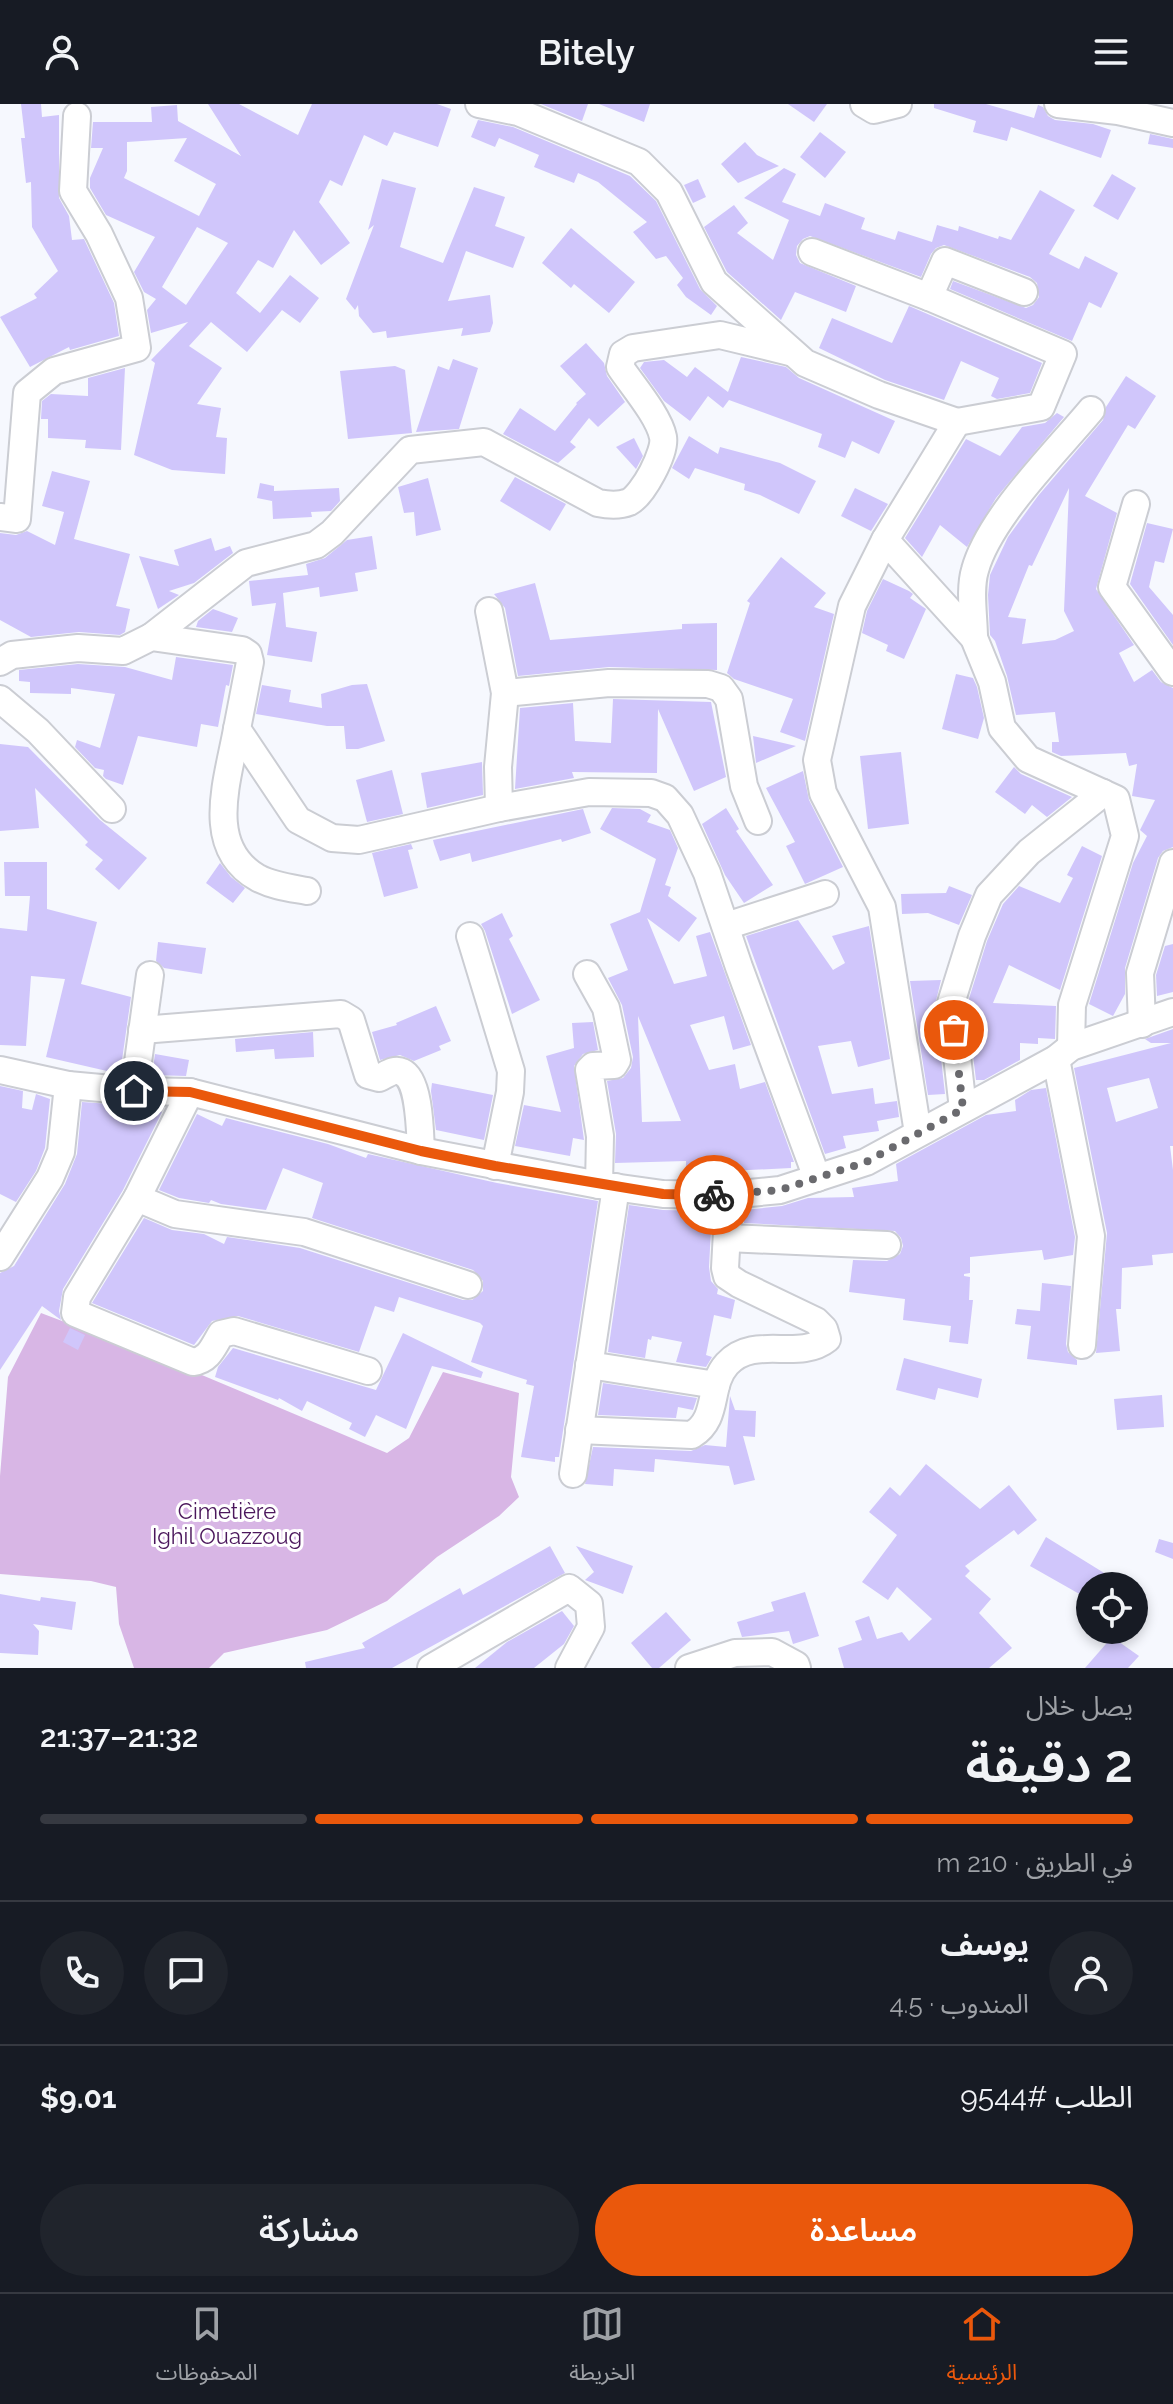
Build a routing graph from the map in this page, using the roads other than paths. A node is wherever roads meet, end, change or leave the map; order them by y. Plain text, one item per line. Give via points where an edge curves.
1 (479, 104) edge
2 (864, 104) edge
3 (898, 104) edge
4 (1058, 104) edge
5 (76, 108) edge
6 (1173, 123) edge
7 (812, 252) dead end
8 (1024, 292) dead end
9 (929, 297) junction
10 (794, 353) junction
11 (1091, 410) dead end
12 (957, 422) junction
13 (1136, 504) dead end
14 (0, 517) edge
15 (885, 540) junction
16 (489, 611) dead end
17 (151, 637) junction
18 (974, 638) junction
19 (0, 662) edge
20 (1173, 672) edge
21 (505, 693) junction
22 (0, 699) edge
23 (237, 729) junction
24 (1103, 793) junction
25 (499, 808) junction
26 (112, 809) dead end
27 (758, 821) dead end
28 (1173, 863) edge
29 (307, 891) dead end
30 (825, 894) dead end
31 (726, 926) junction
32 (470, 936) dead end
33 (587, 974) dead end
34 (150, 975) dead end
35 (1173, 1012) edge
36 (1142, 1024) junction
37 (142, 1030) junction
38 (1064, 1053) junction
39 (0, 1070) edge
40 (68, 1085) junction
41 (134, 1091) junction
42 (190, 1092) junction
43 (963, 1109) junction
44 (918, 1133) junction
45 (421, 1151) junction
46 (495, 1166) junction
47 (817, 1178) junction
48 (608, 1186) junction
49 (729, 1195) junction
50 (137, 1198) junction
51 (727, 1238) junction
52 (887, 1245) dead end
53 (0, 1257) edge
54 (468, 1285) dead end
55 (1082, 1345) dead end
56 (589, 1365) junction
57 (368, 1371) dead end
58 (716, 1385) junction
59 (579, 1430) junction
60 (573, 1474) dead end
61 (702, 1666) edge
62 (431, 1668) edge
63 (569, 1668) edge
64 (797, 1668) edge

1 - 10 street via 518,112 639,162 669,192 714,282
2 - 3 street via 874,110
4 - 6 street
5 - 14 street via 73,191 129,298 137,348 54,371 27,393 17,519
7 - 9 street
8 - 9 street via 945,261
9 - 12 street via 1063,354 1041,407
10 - 12 street via 805,363 879,395
10 - 17 street via 720,335 623,354 620,367 663,436 663,448 640,494 627,503 598,503 484,442 410,450 316,545 246,563
11 - 18 street via 985,540 973,573
12 - 15 street
13 - 20 street via 1112,587
15 - 18 street
15 - 44 street via 852,606 817,760 823,793 882,907
16 - 21 street
17 - 19 street via 123,651 78,648 12,655
17 - 23 street via 248,654
18 - 24 street via 992,682 1002,728 1010,738 1028,759
21 - 25 street
21 - 27 street via 609,683 721,688 729,699 744,786
22 - 26 street
23 - 25 street via 298,820 332,838 359,840
23 - 29 street via 222,813 231,855 258,878
24 - 38 street via 1116,799 1125,836 1072,1005
24 - 43 street via 1029,852 989,895 951,1003
25 - 31 street via 589,792 665,798 680,815
28 - 36 street via 1140,973
30 - 31 street
31 - 47 street
32 - 46 street via 511,1071
33 - 48 street via 606,1008 617,1060 589,1070
34 - 37 street
35 - 36 street
36 - 38 street
37 - 41 street
37 - 45 street via 347,1016 368,1075 379,1078 393,1071 409,1077 418,1104
38 - 43 street
38 - 55 street via 1091,1236
39 - 40 street
40 - 41 street
40 - 53 street via 61,1152
41 - 42 street
42 - 45 street
42 - 50 street
43 - 44 street
44 - 47 street via 866,1162
45 - 46 street
46 - 48 street
47 - 49 street via 780,1190
48 - 49 street
48 - 56 street
49 - 51 street
50 - 54 street via 175,1214 304,1232
50 - 57 street via 77,1297 75,1313 193,1362 207,1357 221,1334 234,1331
51 - 52 street
51 - 58 street via 727,1276 816,1321 827,1339 816,1348 747,1350 726,1365
56 - 58 street
56 - 59 street
58 - 59 street via 708,1421 692,1435
59 - 60 street
61 - 64 street via 735,1653 772,1652
62 - 63 street via 569,1588 589,1604 591,1627

